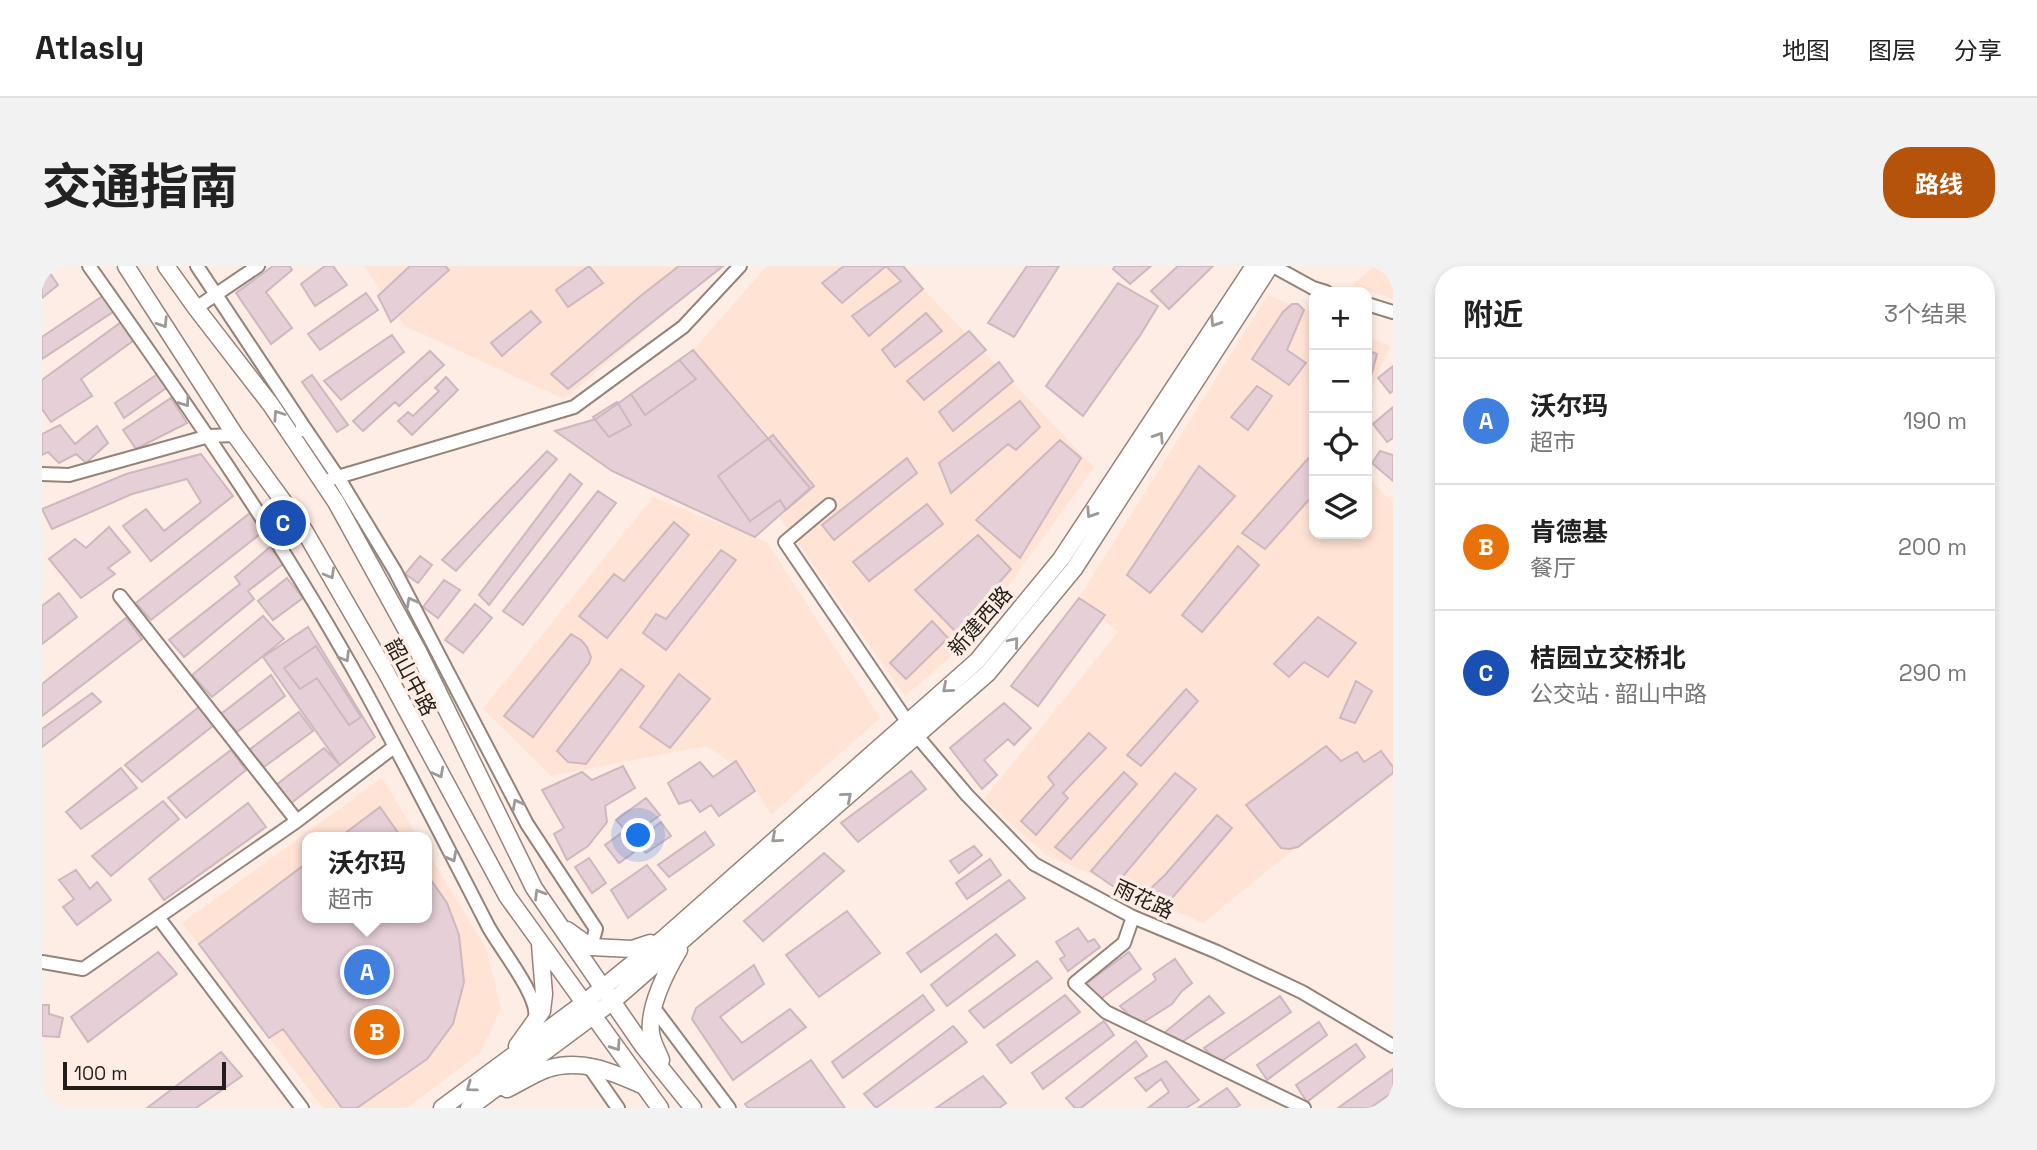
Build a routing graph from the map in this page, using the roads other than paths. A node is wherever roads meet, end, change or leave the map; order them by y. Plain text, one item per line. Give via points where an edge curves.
1 (89, 266) edge
2 (126, 266) edge
3 (166, 266) edge
4 (197, 266) edge
5 (258, 266) edge
6 (740, 266) edge
7 (1254, 266) edge
8 (1272, 266) edge
9 (1311, 287) edge
10 (216, 294) junction
11 (1372, 306) edge
12 (196, 309) junction
13 (1393, 312) edge
14 (302, 424) junction
15 (235, 435) junction
16 (209, 436) junction
17 (306, 458) junction
18 (42, 474) edge
19 (330, 480) junction
20 (829, 505) dead end
21 (120, 596) dead end
22 (912, 729) junction
23 (394, 747) junction
24 (296, 821) junction
25 (158, 917) junction
26 (1133, 917) junction
27 (558, 924) junction
28 (685, 938) junction
29 (663, 939) junction
30 (539, 941) junction
31 (591, 947) junction
32 (42, 962) edge
33 (603, 985) junction
34 (612, 1001) junction
35 (654, 1007) junction
36 (589, 1009) junction
37 (534, 1025) junction
38 (1393, 1046) edge
39 (588, 1065) junction
40 (500, 1066) junction
41 (666, 1075) junction
42 (644, 1086) junction
43 (302, 1108) edge
44 (442, 1108) edge
45 (470, 1108) edge
46 (618, 1108) edge
47 (660, 1108) edge
48 (693, 1108) edge
49 (729, 1108) edge
50 (1304, 1108) edge

1 -> 16 street
2 -> 15 main road, 韶山中路
3 - 12 main road, 韶山中路
4 - 10 street
5 - 10 street
6 - 19 street via 683,327 574,407
7 -> 22 main road, 新建西路 via 1061,559
8 - 9 street
22 -> 8 main road, 新建西路 via 988,673 1074,569
10 - 12 street
10 - 14 street
11 - 13 street
17 -> 12 main road, 韶山中路
14 - 17 street
14 - 19 street
15 - 16 street
15 -> 30 main road, 韶山中路 via 304,530 507,897
16 - 18 street via 69,475
16 -> 23 street via 278,543
17 - 19 main road, 韶山中路
27 -> 19 main road, 韶山中路 via 534,888 418,651 336,502
31 -> 19 street via 596,929 527,824 395,570
20 - 22 street, 雨花路 via 785,542
21 - 24 street
22 - 26 street, 雨花路 via 1034,864
28 -> 22 main road, 新建西路
22 -> 29 main road, 新建西路
23 - 24 street
23 -> 37 street via 496,941 532,997 537,1012
24 - 25 street
25 - 32 street via 83,969
25 - 43 street
26 - 38 street, 雨花路 via 1302,992
26 - 50 street via 1124,943 1074,983 1105,1012
27 - 31 main road
27 - 33 main road, 韶山中路
28 - 34 main road, 新建西路
28 - 35 main road via 662,980
29 - 31 main road via 632,949
29 - 33 main road, 新建西路
30 - 36 main road, 韶山中路
30 - 37 main road via 544,994
33 - 34 main road, 韶山中路
33 - 36 main road, 新建西路
34 - 36 main road, 新建西路
34 - 41 main road, 韶山中路
35 - 41 main road via 651,1034
35 - 49 street
36 - 40 main road
36 -> 42 main road, 韶山中路
36 - 45 main road
37 - 40 main road
39 - 42 main road
39 - 45 main road via 546,1070
39 - 46 street
40 -> 44 main road
41 - 48 main road, 韶山中路
42 - 47 main road, 韶山中路

